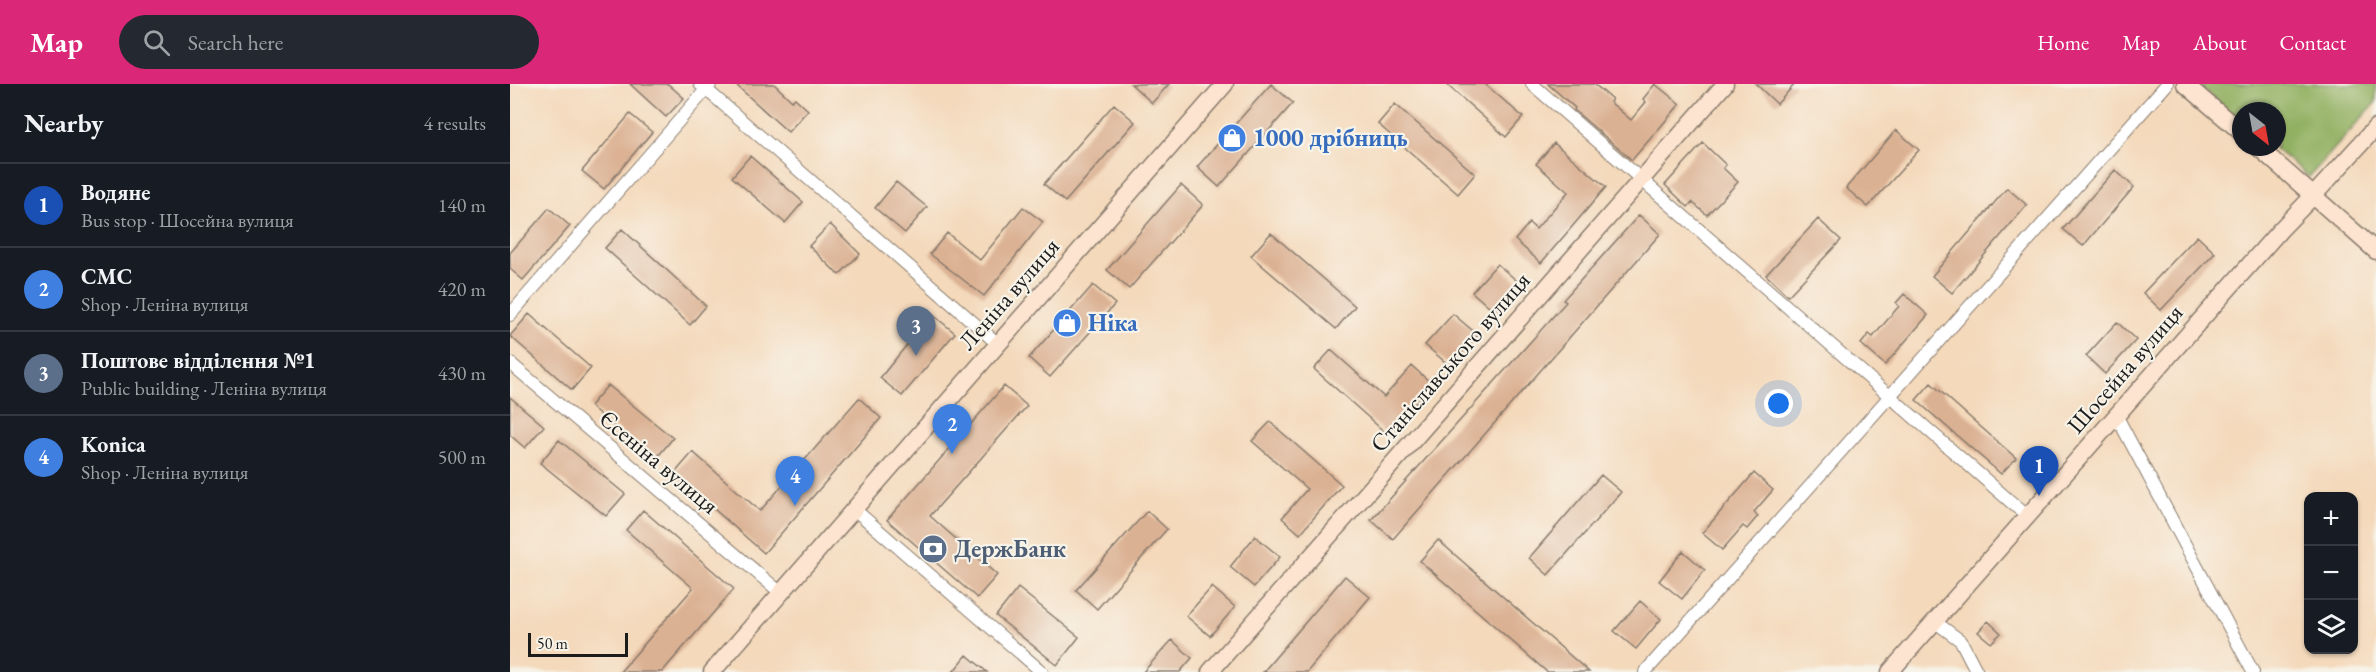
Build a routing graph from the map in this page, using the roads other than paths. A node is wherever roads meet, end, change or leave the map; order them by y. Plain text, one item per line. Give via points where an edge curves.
1 (1225, 84) edge
2 (1532, 84) edge
3 (1725, 84) edge
4 (2167, 84) edge
5 (2185, 84) edge
6 (706, 86) edge
7 (2232, 124) edge
8 (2376, 127) edge
9 (2268, 156) edge
10 (1643, 179) junction
11 (2314, 195) junction
12 (2376, 251) edge
13 (510, 315) edge
14 (998, 344) junction
15 (510, 363) edge
16 (1889, 397) junction
17 (2116, 415) junction
18 (854, 509) junction
19 (2027, 516) junction
20 (781, 593) junction
21 (1934, 621) junction
22 (712, 672) edge
23 (1042, 672) edge
24 (1210, 672) edge
25 (1645, 672) edge
26 (1890, 672) edge
27 (1977, 672) edge
28 (2253, 672) edge

1 - 14 street, Леніна вулиця
2 - 10 street
3 - 10 street, Станіславського вулиця
4 - 16 street
5 - 7 street
6 - 13 street
6 - 14 street
8 - 11 street, Шосейна вулиця
9 - 11 street
10 - 16 street
10 - 24 street, Станіславського вулиця
11 - 12 street
11 - 17 street, Шосейна вулиця
14 - 18 street, Леніна вулиця
15 - 20 street, Єсеніна вулиця
16 - 19 street
16 - 25 street
17 - 19 street, Шосейна вулиця
17 - 28 street
18 - 20 street, Леніна вулиця
18 - 23 street
19 - 21 street, Шосейна вулиця
20 - 22 street, Леніна вулиця
21 - 26 street, Шосейна вулиця
21 - 27 street via 1961,640

